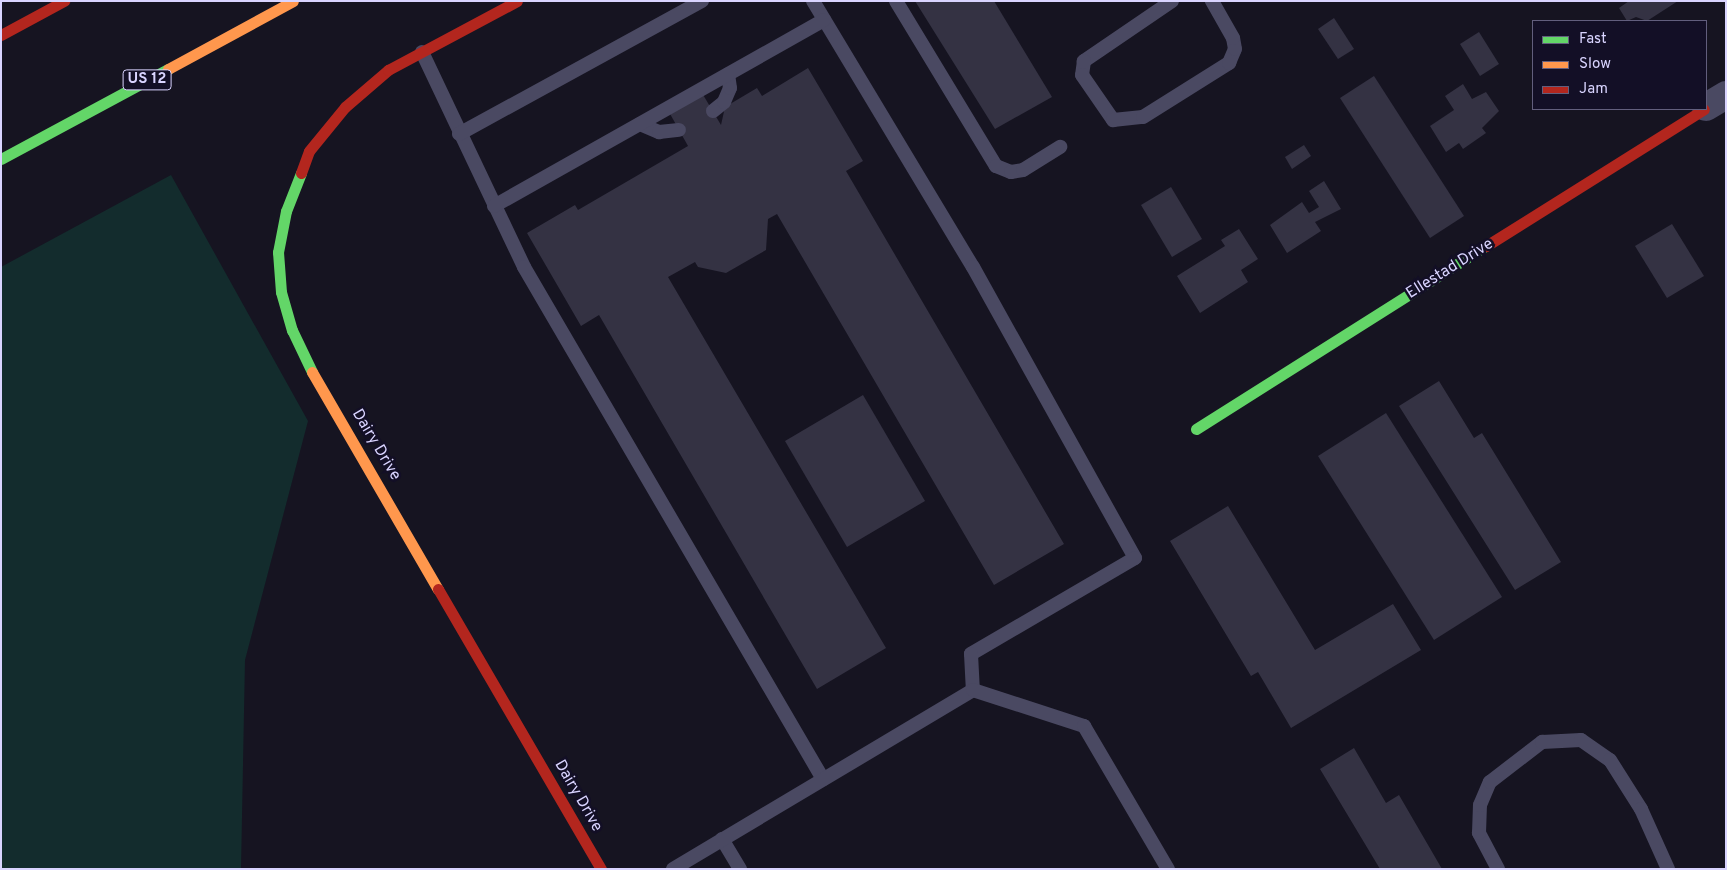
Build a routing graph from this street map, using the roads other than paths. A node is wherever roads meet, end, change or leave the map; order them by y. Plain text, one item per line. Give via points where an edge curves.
1 (64, 1) edge
2 (293, 1) edge
3 (517, 1) edge
4 (702, 1) edge
5 (813, 1) edge
6 (896, 1) edge
7 (1172, 1) edge
8 (1212, 1) edge
9 (824, 20) junction
10 (1, 35) edge
11 (422, 52) junction
12 (728, 74) junction
13 (1726, 95) edge
14 (1707, 107) edge
15 (1702, 110) edge
16 (713, 111) dead end
17 (640, 124) junction
18 (680, 130) dead end
19 (459, 134) junction
20 (1060, 147) dead end
21 (1, 159) edge
22 (494, 206) junction
23 (1196, 429) dead end
24 (973, 690) junction
25 (823, 779) junction
26 (722, 839) junction
27 (601, 869) edge
28 (673, 869) edge
29 (740, 869) edge
30 (1168, 869) edge
31 (1498, 869) edge
32 (1668, 869) edge

1 - 10 main road
2 - 21 main road, US 12
3 - 11 main road, Dairy Drive
4 - 19 lane
5 - 9 lane
6 - 20 lane via 996,166 1011,172 1022,170
7 - 8 lane via 1084,61 1082,75 1113,120 1143,116 1229,63 1235,49 1233,38
9 - 12 lane
9 - 24 lane via 973,268 1135,558 971,654
11 - 19 lane
11 - 27 main road, Dairy Drive via 364,89 309,151 286,211 278,252 281,292 292,330 310,366
12 - 16 lane via 730,88
12 - 17 lane
13 - 14 street, Ellestad Drive
15 - 23 main road, Ellestad Drive
17 - 18 lane via 659,132
17 - 22 lane
19 - 22 lane
22 - 25 lane via 524,267
24 - 25 lane
24 - 30 lane via 1084,726
25 - 26 lane
26 - 28 lane
26 - 29 lane
31 - 32 lane via 1479,833 1480,804 1490,782 1542,742 1581,740 1610,760 1641,809

